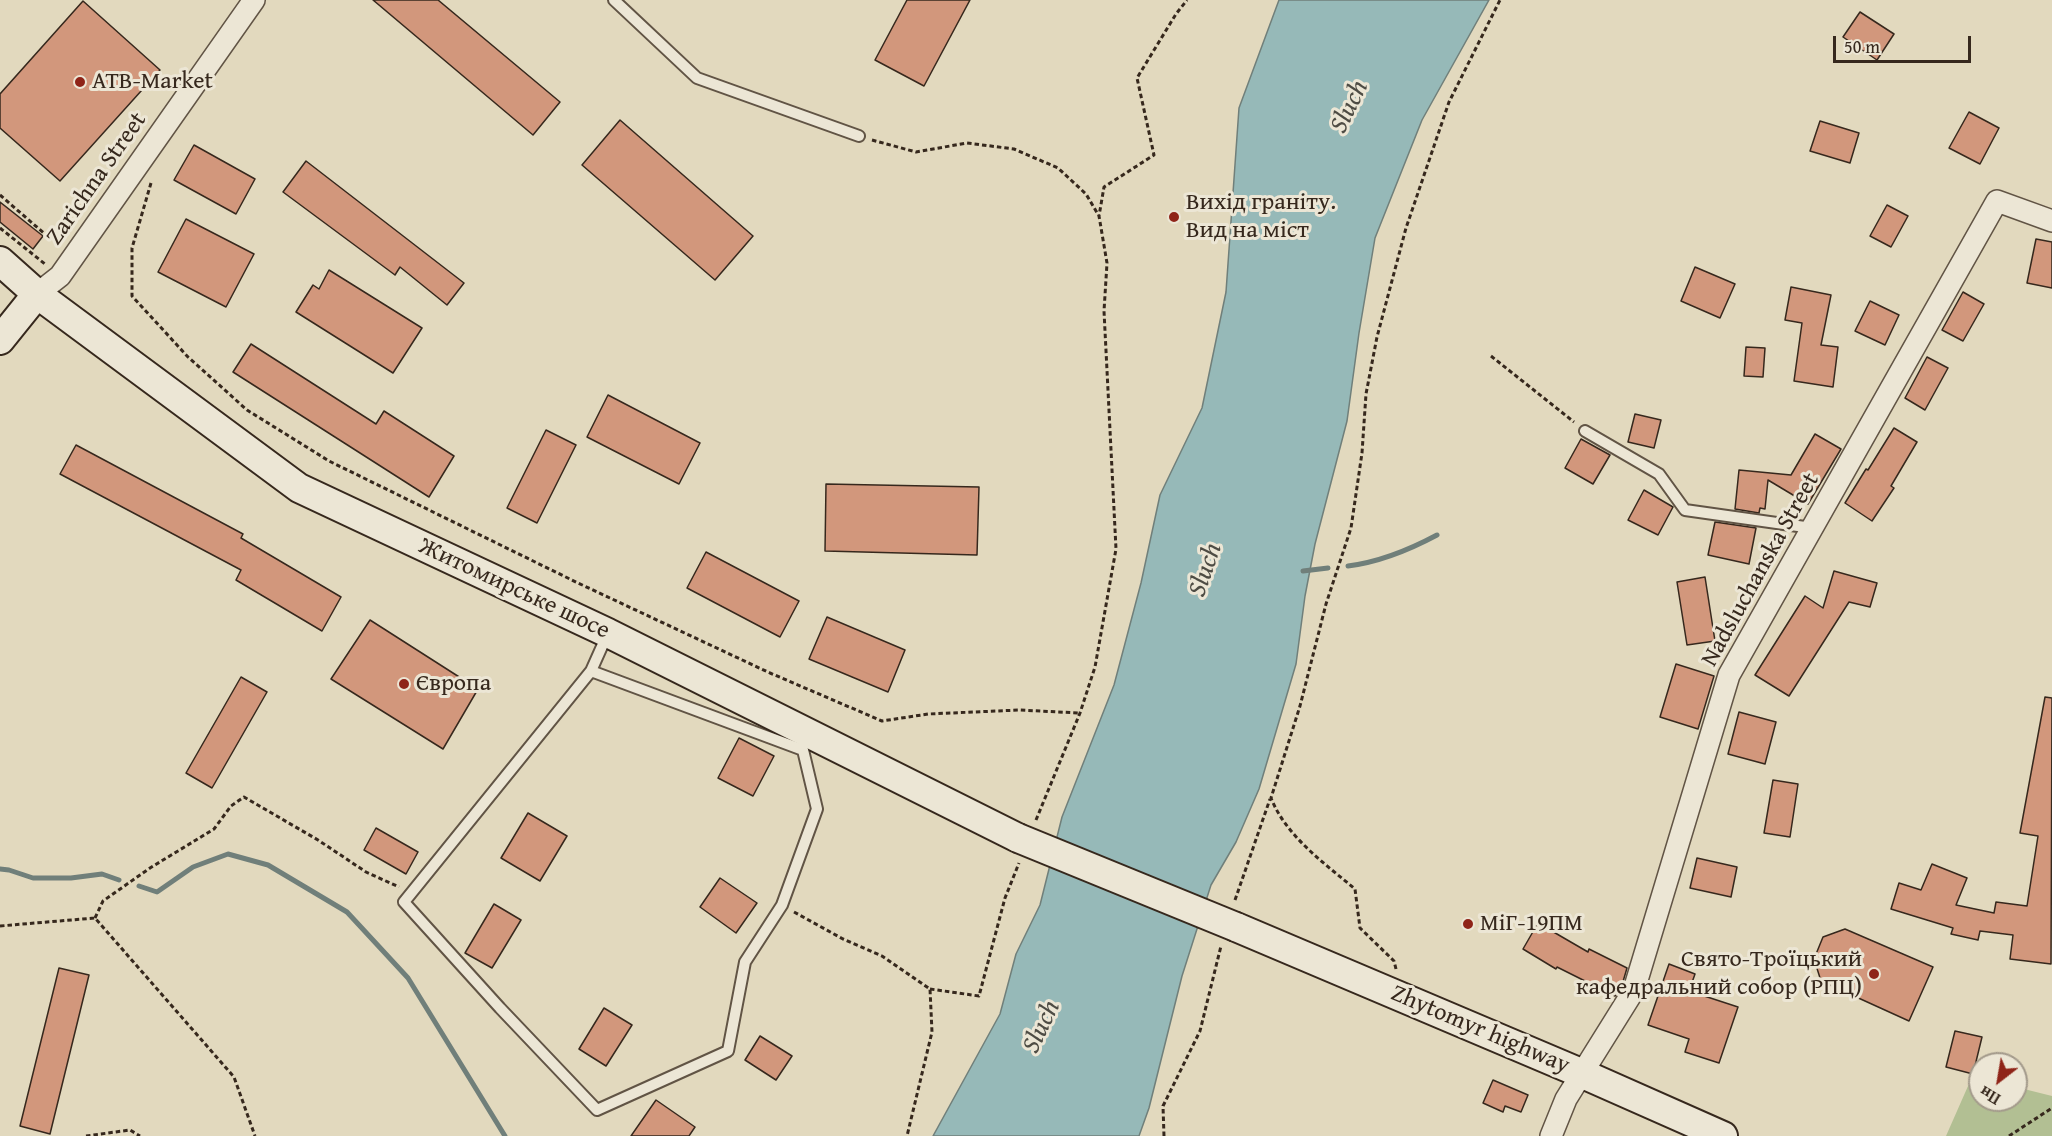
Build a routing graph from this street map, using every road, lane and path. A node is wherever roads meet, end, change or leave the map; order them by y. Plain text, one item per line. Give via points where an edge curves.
1 (254, 0) edge
2 (614, 0) edge
3 (1186, 0) edge
4 (1500, 0) edge
5 (859, 136) joint
6 (154, 174) dead end
7 (0, 195) edge
8 (4, 199) junction
9 (0, 202) edge
10 (1099, 216) junction
11 (2052, 221) edge
12 (0, 228) edge
13 (46, 235) dead end
14 (0, 261) edge
15 (60, 276) junction
16 (38, 294) junction
17 (0, 340) edge
18 (1491, 356) dead end
19 (1586, 431) joint
20 (1812, 528) junction
21 (608, 633) junction
22 (591, 671) junction
23 (1080, 712) junction
24 (1271, 798) junction
25 (1025, 838) junction
26 (411, 893) junction
27 (782, 905) junction
28 (95, 918) junction
29 (1231, 921) junction
30 (0, 926) edge
31 (1396, 970) dead end
32 (930, 989) junction
33 (1583, 1074) junction
34 (2052, 1108) edge
35 (86, 1136) edge
36 (140, 1136) edge
37 (255, 1136) edge
38 (907, 1136) edge
39 (1164, 1136) edge
40 (1551, 1136) edge
41 (1723, 1136) edge
42 (2009, 1136) edge

1 - 15 street, Zarichna Street
2 - 5 lane via 697,78
3 - 10 path via 1137,78 1154,154 1104,187
4 - 24 path via 1449,102 1406,228 1368,383 1351,528
5 - 10 path via 916,152 967,143 1014,149 1058,168 1086,194
6 - 23 path via 132,248 132,296 188,357 247,410 329,461 589,588 882,721 928,714
7 - 8 path
8 - 9 path
8 - 13 path
10 - 23 path via 1107,263 1104,311 1116,549 1095,667
11 - 20 street, Nadsluchanska Street via 1997,201
12 - 15 path
14 - 16 main road, Житомирське шосе
15 - 16 street, Zarichna Street
16 - 17 main road
16 - 21 main road, Житомирське шосе via 299,488
18 - 19 path
19 - 20 lane via 1659,474 1685,510
20 - 33 street, Nadsluchanska Street via 1729,675 1634,990
21 - 22 lane
21 - 25 main road, Житомирське шосе
22 - 26 lane
22 - 27 lane via 803,750 817,809
23 - 25 path
24 - 29 path
24 - 31 path via 1275,810 1308,849 1355,889 1360,928 1394,961
25 - 29 main road, Житомирське шосе, bridge
25 - 32 path via 979,996
26 - 27 lane via 404,902 597,1110 728,1052 745,962
26 - 28 path via 366,872 244,796 214,829 103,901
27 - 32 path via 882,956
28 - 30 path
28 - 37 path via 234,1077
29 - 33 main road, Zhytomyr highway
29 - 39 path via 1200,1031 1163,1106
32 - 38 path via 932,1032
33 - 40 street, Nadsluchanska Street via 1566,1099
33 - 41 main road, Zhytomyr highway
34 - 42 path
35 - 36 path via 130,1130

